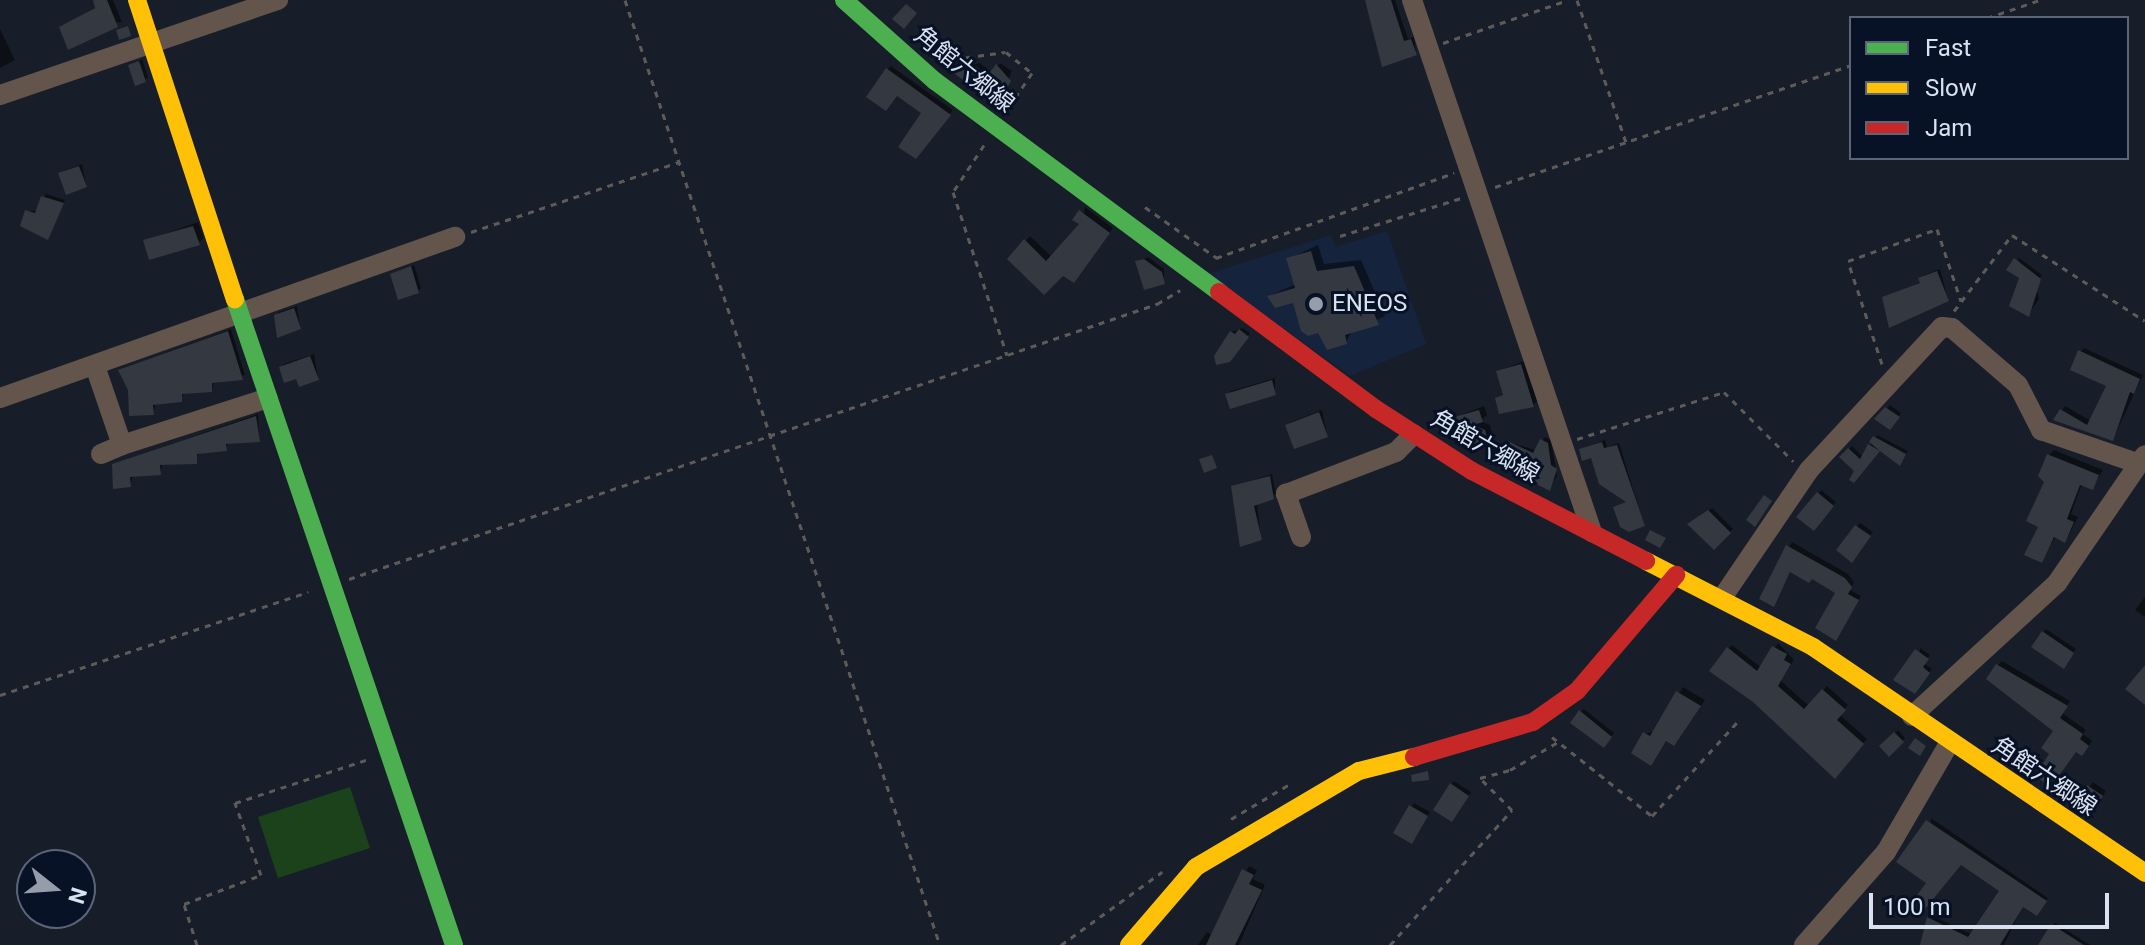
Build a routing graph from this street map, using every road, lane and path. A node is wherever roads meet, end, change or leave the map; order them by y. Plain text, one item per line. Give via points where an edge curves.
1 (137, 0) edge
2 (278, 0) edge
3 (625, 0) edge
4 (844, 0) edge
5 (1412, 0) edge
6 (1568, 0) edge
7 (1577, 0) edge
8 (2040, 0) edge
9 (1993, 16) edge
10 (152, 42) junction
11 (1428, 48) junction
12 (1849, 66) edge
13 (935, 81) junction
14 (0, 95) edge
15 (1019, 118) dead end
16 (997, 127) junction
17 (1626, 142) junction
18 (679, 162) junction
19 (1468, 167) junction
20 (1477, 193) junction
21 (1143, 205) dead end
22 (1340, 236) dead end
23 (455, 237) joint
24 (1217, 258) junction
25 (1192, 274) junction
26 (1961, 301) junction
27 (242, 316) junction
28 (2145, 321) edge
29 (1942, 327) junction
30 (1007, 355) junction
31 (95, 366) junction
32 (1888, 382) junction
33 (0, 398) edge
34 (268, 398) junction
35 (1414, 434) junction
36 (770, 435) junction
37 (1562, 444) junction
38 (122, 445) junction
39 (101, 454) dead end
40 (2141, 459) edge
41 (1806, 474) junction
42 (1592, 532) junction
43 (1301, 537) dead end
44 (1676, 575) junction
45 (329, 585) junction
46 (1722, 598) junction
47 (0, 695) edge
48 (1912, 716) junction
49 (1738, 721) dead end
50 (1533, 722) junction
51 (1558, 742) junction
52 (1950, 742) junction
53 (390, 753) junction
54 (2145, 873) edge
55 (197, 945) edge
56 (454, 945) edge
57 (940, 945) edge
58 (1129, 945) edge
59 (1390, 945) edge
60 (1804, 945) edge

1 - 10 street
2 - 10 street
3 - 18 path
4 - 13 street, 角館六郷線
5 - 11 street
6 - 11 path
7 - 17 path
8 - 9 path
10 - 14 street
10 - 27 street
11 - 19 street
12 - 17 path
13 - 15 path via 954,59 1006,52 1032,73 1007,109
13 - 16 street, 角館六郷線
16 - 25 street, 角館六郷線
16 - 30 path via 953,192
17 - 20 path
18 - 23 path
18 - 36 path
19 - 20 street
19 - 24 path
20 - 22 path
20 - 37 street
21 - 24 path
23 - 27 street
24 - 25 path
25 - 30 path via 1157,304
25 - 35 street, 角館六郷線
26 - 28 path via 2012,235
26 - 29 path
26 - 32 path via 1937,229 1848,261
27 - 31 street
27 - 34 street
29 - 32 street
29 - 40 street via 1952,328 2018,385 2041,430
30 - 36 path
31 - 33 street
31 - 38 street
32 - 41 street
34 - 38 street
34 - 45 street
35 - 42 street, 角館六郷線
35 - 43 street via 1396,452 1286,494
36 - 45 path
36 - 57 path
37 - 41 path via 1724,392
37 - 42 street
38 - 39 street
40 - 48 street via 2057,583
41 - 46 street
42 - 44 street, 角館六郷線
44 - 46 street, 角館六郷線
44 - 50 street via 1577,691
45 - 47 path
45 - 53 street
46 - 48 street, 角館六郷線 via 1813,647
48 - 52 street, 角館六郷線
49 - 51 path via 1652,816
50 - 51 path
50 - 58 street via 1359,771 1196,867
51 - 59 path via 1510,770 1480,778 1512,810
52 - 54 street, 角館六郷線
52 - 60 street via 1886,852
53 - 55 path via 235,803 261,875 184,904
53 - 56 street

